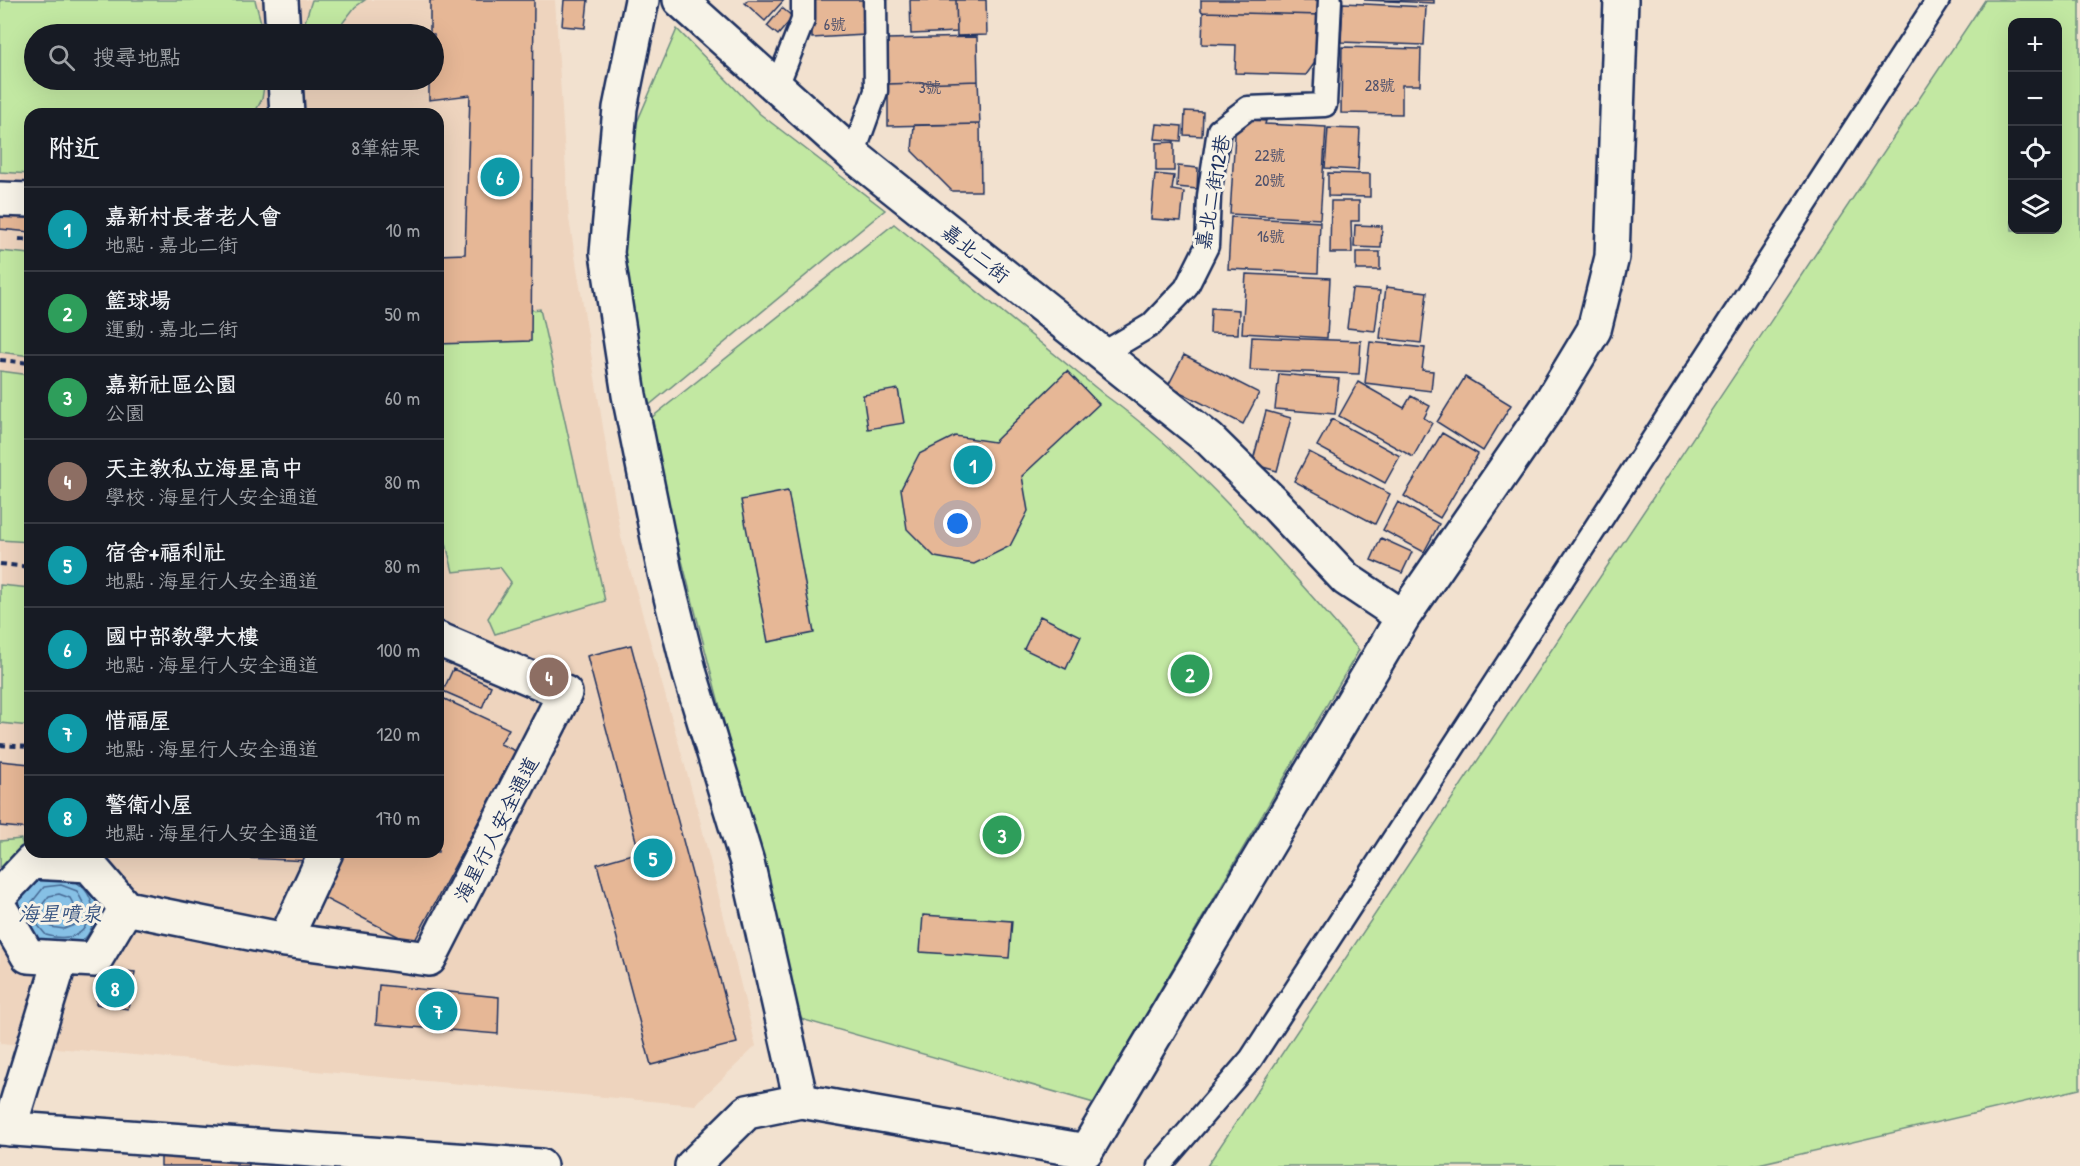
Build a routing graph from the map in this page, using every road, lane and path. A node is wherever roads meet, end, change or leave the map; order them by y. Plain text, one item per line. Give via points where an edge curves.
1 (281, 0) edge
2 (642, 0) edge
3 (680, 0) edge
4 (803, 0) edge
5 (874, 0) edge
6 (1330, 0) edge
7 (1621, 0) edge
8 (1938, 0) edge
9 (282, 24) edge
10 (777, 86) junction
11 (286, 90) edge
12 (287, 108) edge
13 (853, 155) junction
14 (0, 199) edge
15 (24, 200) edge
16 (1102, 354) junction
17 (0, 360) edge
18 (24, 362) edge
19 (0, 564) edge
20 (24, 566) edge
21 (1403, 617) junction
22 (444, 642) edge
23 (0, 745) edge
24 (24, 747) edge
25 (323, 858) edge
26 (0, 895) edge
27 (0, 908) edge
28 (126, 908) junction
29 (285, 940) junction
30 (61, 958) junction
31 (801, 1101) junction
32 (4, 1129) edge
33 (540, 1166) edge
34 (692, 1166) edge
35 (1160, 1166) edge

1 - 9 street
2 - 31 street via 620,108 607,253 629,395 665,573 690,674 747,862
3 - 10 street, 嘉北二街
4 - 10 lane via 802,20
5 - 13 lane via 876,91
6 - 16 lane, 嘉北二街12巷 via 1325,105 1248,108 1219,130 1209,196 1207,246 1186,288 1150,326
7 - 21 street via 1612,257 1594,330 1547,408
8 - 35 lane via 1251,1059
10 - 13 street, 嘉北二街
11 - 12 street
13 - 16 street, 嘉北二街
14 - 15 street
16 - 21 street, 嘉北二街 via 1209,439 1346,579
17 - 18 path
19 - 20 path
21 - 31 street via 1086,1151
22 - 29 street, 海星行人安全通道 via 565,693 429,959
23 - 24 path
25 - 29 street
26 - 28 street via 31,862 89,865
27 - 30 street via 28,956
28 - 29 street, 海星行人安全通道
28 - 30 street via 94,960
30 - 32 street
31 - 34 street via 747,1112
32 - 33 street

